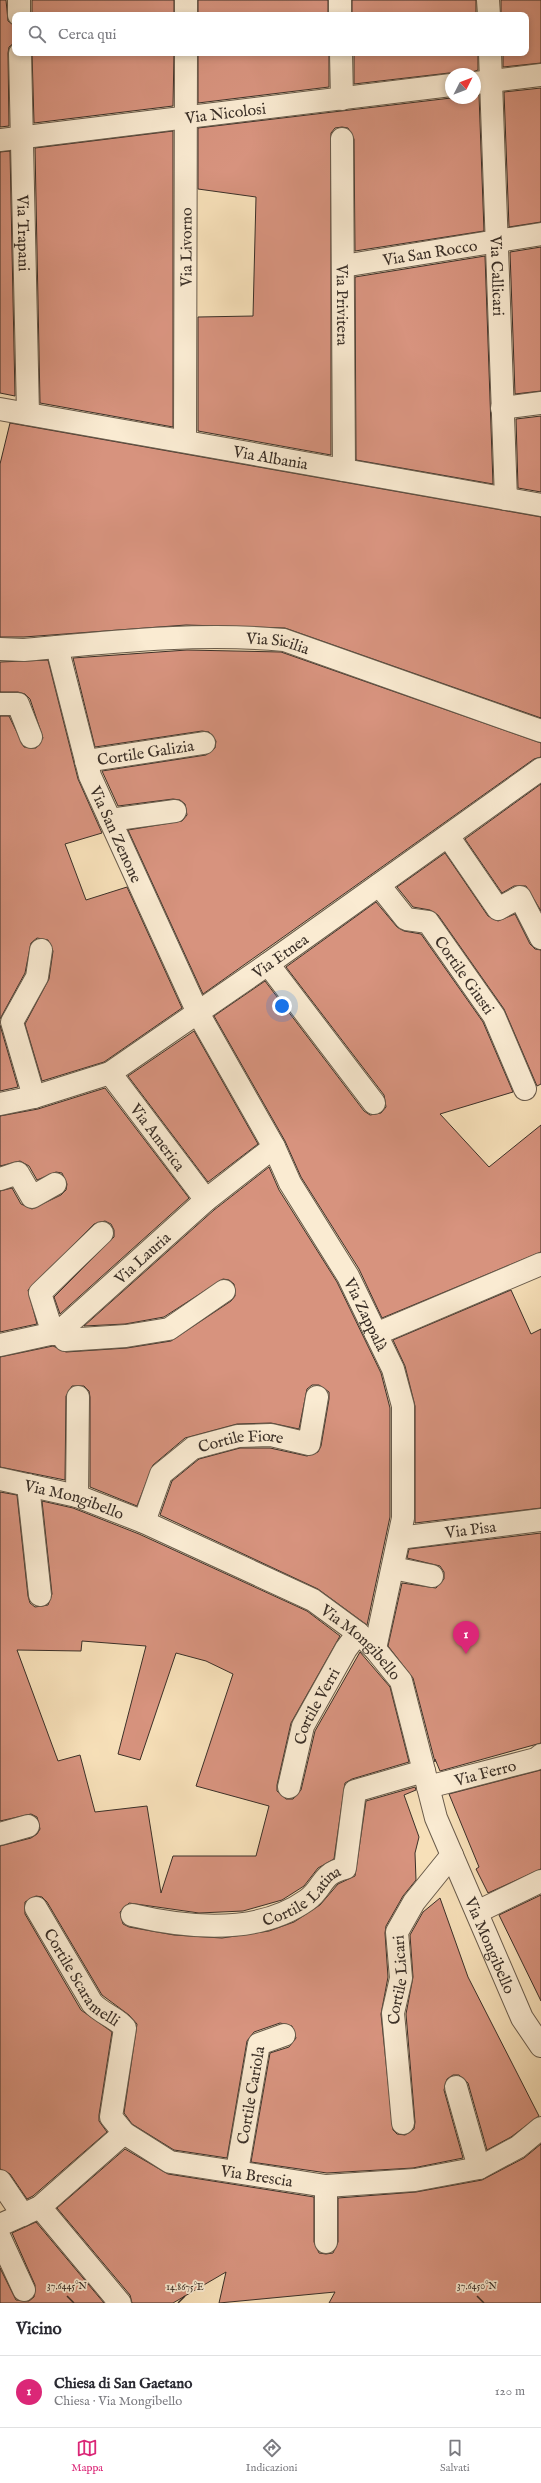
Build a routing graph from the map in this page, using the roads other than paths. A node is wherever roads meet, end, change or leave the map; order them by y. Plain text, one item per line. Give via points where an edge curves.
1 (19, 0) edge
2 (186, 0) edge
3 (340, 0) edge
4 (488, 0) edge
5 (19, 12) edge
6 (186, 12) edge
7 (340, 12) edge
8 (489, 12) edge
9 (20, 56) edge
10 (186, 56) edge
11 (341, 56) edge
12 (489, 56) edge
13 (541, 75) edge
14 (483, 82) edge
15 (445, 87) edge
16 (342, 99) junction
17 (186, 118) junction
18 (10, 139) edge
19 (342, 139) dead end
20 (541, 234) edge
21 (497, 241) junction
22 (343, 266) junction
23 (541, 402) edge
24 (502, 408) junction
25 (0, 409) edge
26 (28, 414) junction
27 (184, 442) junction
28 (344, 470) junction
29 (506, 499) junction
30 (541, 505) edge
31 (58, 647) junction
32 (0, 649) edge
33 (0, 704) edge
34 (541, 731) edge
35 (31, 737) dead end
36 (204, 743) dead end
37 (86, 761) junction
38 (541, 769) edge
39 (175, 811) dead end
40 (110, 820) junction
41 (448, 836) junction
42 (379, 885) junction
43 (541, 938) edge
44 (41, 950) dead end
45 (268, 964) junction
46 (198, 1013) junction
47 (110, 1073) junction
48 (525, 1089) dead end
49 (34, 1097) junction
50 (374, 1103) dead end
51 (0, 1104) edge
52 (274, 1147) junction
53 (0, 1179) edge
54 (55, 1184) dead end
55 (206, 1200) junction
56 (102, 1233) dead end
57 (541, 1264) edge
58 (224, 1291) dead end
59 (56, 1333) junction
60 (376, 1334) junction
61 (0, 1345) edge
62 (78, 1397) dead end
63 (317, 1398) dead end
64 (0, 1479) edge
65 (28, 1485) junction
66 (77, 1496) junction
67 (541, 1520) edge
68 (144, 1522) junction
69 (399, 1538) junction
70 (393, 1568) junction
71 (432, 1576) dead end
72 (40, 1595) dead end
73 (358, 1633) junction
74 (375, 1649) junction
75 (541, 1755) edge
76 (426, 1779) junction
77 (289, 1787) dead end
78 (28, 1826) dead end
79 (0, 1834) edge
80 (452, 1855) junction
81 (541, 1881) edge
82 (36, 1908) dead end
83 (477, 1912) junction
84 (132, 1915) dead end
85 (284, 2035) dead end
86 (541, 2046) edge
87 (456, 2087) dead end
88 (403, 2123) dead end
89 (541, 2128) edge
90 (124, 2133) junction
91 (479, 2168) junction
92 (237, 2171) junction
93 (0, 2181) edge
94 (326, 2186) junction
95 (32, 2211) junction
96 (0, 2225) edge
97 (0, 2238) edge
98 (326, 2242) dead end
99 (24, 2290) dead end
100 (120, 2303) edge

1 - 5 street
2 - 6 street
3 - 7 street
4 - 8 street
9 - 18 street, Via Trapani
10 - 17 street, Via Livorno
11 - 16 street
12 - 14 street, Via Callicari
13 - 14 street
14 - 21 street, Via Callicari
15 - 16 street, Via Nicolosi
16 - 17 street, Via Nicolosi
17 - 18 street, Via Nicolosi
17 - 27 street, Via Livorno
18 - 26 street, Via Trapani
19 - 22 street, Via Privitera
20 - 21 street, Via San Rocco
21 - 22 street, Via San Rocco
21 - 24 street, Via Callicari
22 - 28 street, Via Privitera
23 - 24 street
24 - 29 street, Via Callicari
25 - 26 street, Via Albania
26 - 27 street, Via Albania
27 - 28 street, Via Albania
28 - 29 street, Via Albania
29 - 30 street, Via Albania
31 - 32 street, Via Sicilia
31 - 34 street, Via Sicilia via 192,636 241,636 284,640
31 - 37 street, Via San Zenone
33 - 35 street via 18,704
36 - 37 street, Cortile Galizia
37 - 40 street, Via San Zenone
38 - 41 street, Via Etnea
39 - 40 street
40 - 46 street, Via San Zenone
41 - 42 street, Via Etnea
41 - 43 street via 498,909 520,896
42 - 45 street, Via Etnea
42 - 48 street, Cortile Giusti via 406,919 428,922 494,1016
44 - 49 street via 37,977 12,1022
45 - 46 street, Via Etnea
45 - 50 street
46 - 47 street, Via Etnea
46 - 52 street, Via Zappalà
47 - 49 street, Via Etnea
47 - 55 street, Via America
49 - 51 street, Via Etnea
52 - 55 street, Via Lauria
52 - 60 street, Via Zappalà via 290,1183 348,1276
53 - 54 street via 18,1173 32,1197
55 - 59 street, Via Lauria
56 - 59 street via 40,1293
57 - 60 street
58 - 59 street via 169,1330 65,1340
59 - 61 street
60 - 69 street, Via Zappalà via 393,1369 403,1406 403,1518
62 - 66 street
63 - 68 street, Cortile Fiore via 309,1444 271,1435 238,1436 193,1448 161,1474
64 - 65 street, Via Mongibello
65 - 66 street, Via Mongibello
65 - 72 street
66 - 68 street, Via Mongibello
67 - 69 street, Via Pisa
68 - 73 street, Via Mongibello via 313,1600
69 - 70 street, Via Zappalà
70 - 71 street
70 - 74 street, Via Zappalà
73 - 74 street, Via Mongibello
73 - 77 street, Cortile Verri via 346,1649 303,1726
74 - 76 street, Via Mongibello via 400,1681
75 - 76 street, Via Ferro via 536,1759
76 - 80 street, Via Mongibello via 436,1818
76 - 84 street, Cortile Latina via 355,1791 345,1868 332,1871 307,1900 270,1919 210,1927 168,1924
78 - 79 street
80 - 83 street, Via Mongibello
80 - 88 street, Cortile Licari via 414,1902 397,1932 401,1978 393,2013
81 - 83 street
82 - 90 street, Cortile Scaramelli via 92,2003 100,2012 118,2020 125,2028 111,2117
83 - 86 street, Via Mongibello via 522,2018
85 - 92 street, Cortile Cariola via 260,2044
87 - 91 street
89 - 91 street, Via Brescia via 518,2147
90 - 92 street, Via Brescia via 170,2162
90 - 95 street
91 - 94 street, Via Brescia via 415,2180
92 - 94 street, Via Brescia
93 - 95 street
94 - 98 street
95 - 96 street
95 - 100 street
97 - 99 street

